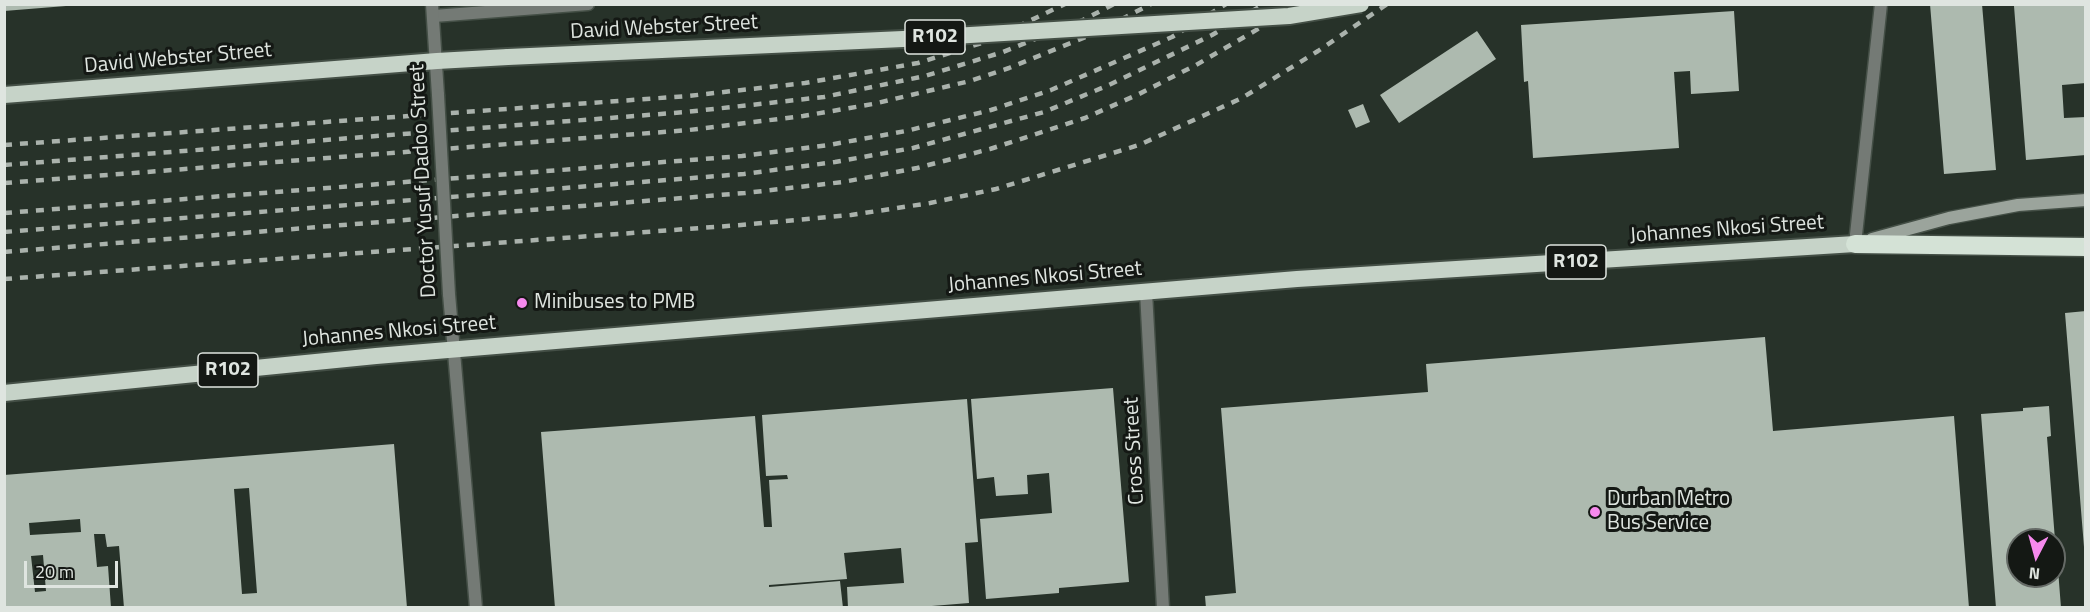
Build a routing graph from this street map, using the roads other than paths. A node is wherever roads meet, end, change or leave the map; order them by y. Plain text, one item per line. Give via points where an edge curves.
1 (588, 4) edge
2 (1361, 4) edge
3 (1881, 4) edge
4 (433, 10) edge
5 (437, 61) junction
6 (4, 95) edge
7 (2085, 201) edge
8 (1855, 244) junction
9 (2085, 247) edge
10 (1146, 292) junction
11 (452, 350) junction
12 (4, 393) edge
13 (1163, 607) edge
14 (476, 608) edge
15 (1151, 608) edge

1 - 4 street
2 - 5 highway, David Webster Street / R102, bridge via 1289,16
3 - 8 street
4 - 5 street, Doctor Yusuf Dadoo Street
5 - 6 highway, David Webster Street / R102
5 - 11 street, Doctor Yusuf Dadoo Street, bridge
7 - 8 main road, Johannes Nkosi Street / R102 via 2018,205 1949,218
8 - 9 highway
8 - 10 highway, Johannes Nkosi Street / R102
10 - 11 highway, Johannes Nkosi Street / R102
10 - 13 street, Cross Street
11 - 12 highway, Johannes Nkosi Street / R102
11 - 14 street, Doctor Yusuf Dadoo Street
13 - 15 street

